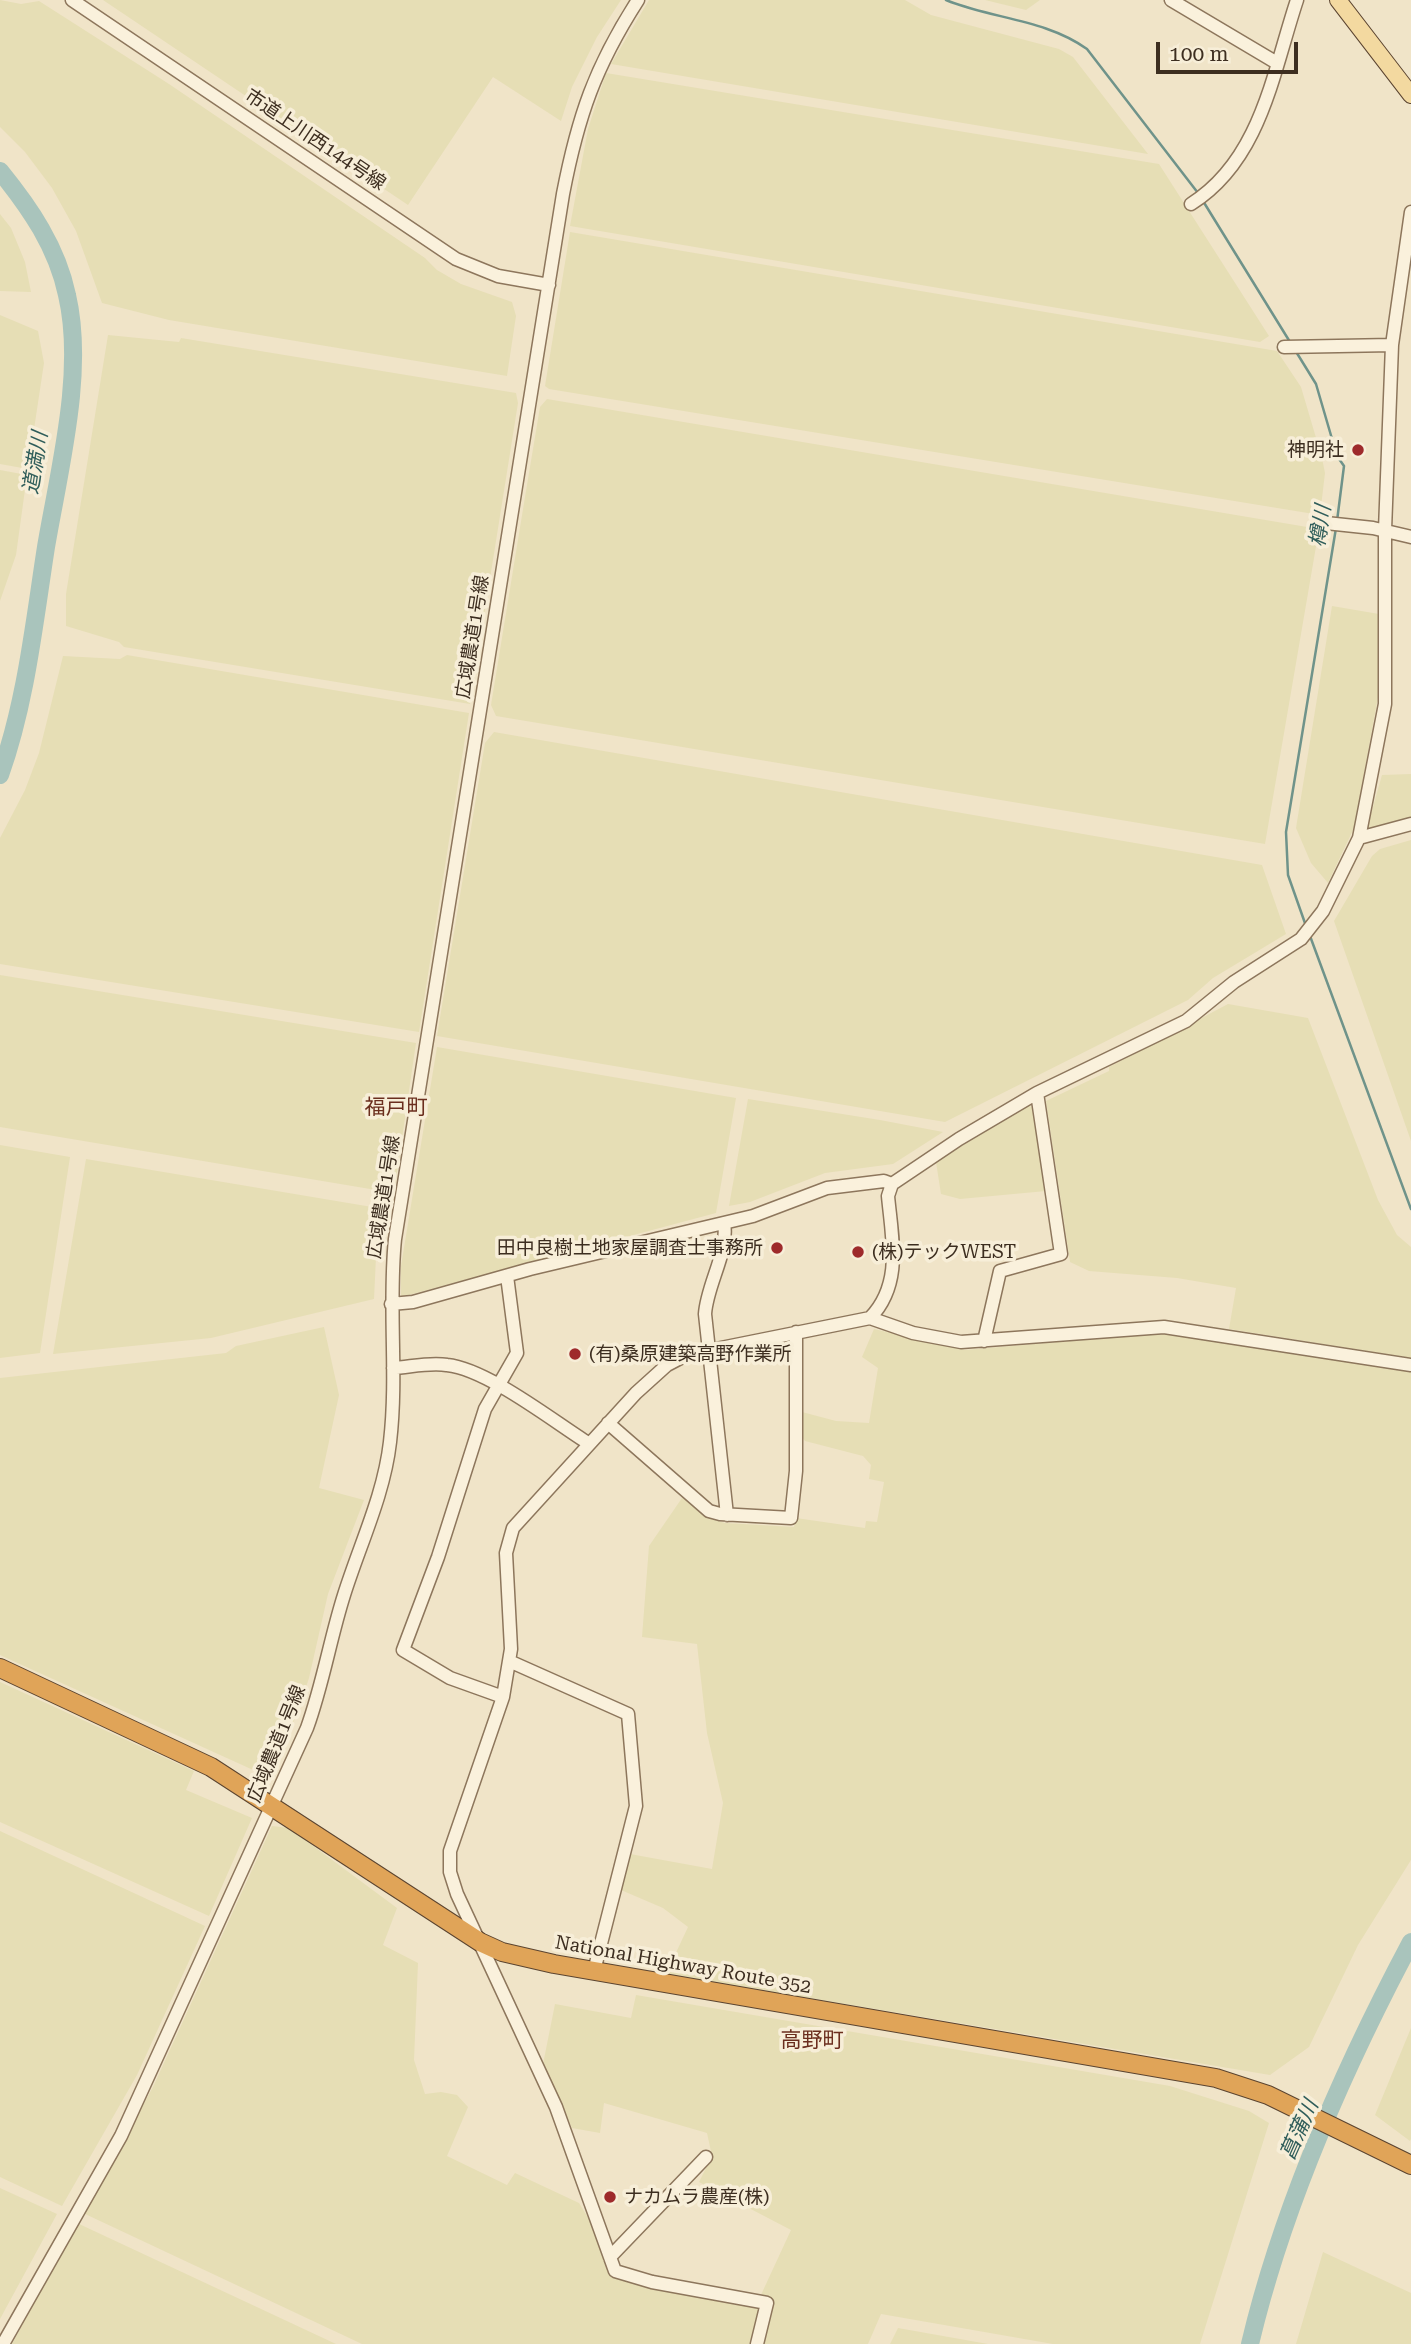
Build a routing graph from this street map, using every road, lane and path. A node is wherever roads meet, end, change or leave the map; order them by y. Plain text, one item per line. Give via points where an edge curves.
1 (72, 0) edge
2 (638, 0) edge
3 (1171, 0) edge
4 (1297, 0) edge
5 (1338, 0) edge
6 (1277, 63) junction
7 (1411, 95) edge
8 (1199, 199) dead end
9 (1411, 212) edge
10 (549, 285) junction
11 (1392, 345) junction
12 (1287, 347) dead end
13 (1326, 523) dead end
14 (1385, 530) junction
15 (1411, 537) edge
16 (1411, 824) edge
17 (1359, 838) junction
18 (1037, 1093) junction
19 (892, 1184) junction
20 (724, 1223) junction
21 (507, 1276) junction
22 (391, 1304) junction
23 (870, 1318) junction
24 (796, 1332) junction
25 (984, 1341) junction
26 (709, 1348) junction
27 (1411, 1365) edge
28 (393, 1368) junction
29 (500, 1388) junction
30 (608, 1423) junction
31 (588, 1443) junction
32 (727, 1515) junction
33 (509, 1661) junction
34 (0, 1668) edge
35 (503, 1697) junction
36 (272, 1807) junction
37 (480, 1942) junction
38 (594, 1971) junction
39 (706, 2157) dead end
40 (1411, 2165) edge
41 (610, 2257) junction
42 (3, 2344) edge
43 (757, 2344) edge

1 - 10 street, 市道上川西144号線 via 456,259 498,276
2 - 10 street, 広域農道1号線 via 598,68 584,105 571,153
3 - 6 street
4 - 6 street
5 - 7 main road
6 - 8 street via 1254,132
9 - 11 street
10 - 22 street, 広域農道1号線 via 395,1239
11 - 12 street
11 - 14 street
13 - 14 street
14 - 15 street
14 - 17 street via 1385,704
16 - 17 street
17 - 18 street via 1314,924 1301,939 1234,982 1186,1021
18 - 19 street
18 - 25 street via 1061,1254 999,1271
19 - 20 street via 827,1188
19 - 23 street via 888,1196 893,1278 883,1305
20 - 21 street
20 - 26 street via 726,1234 706,1296
21 - 22 street
21 - 29 street via 518,1345
22 - 28 street, 広域農道1号線
23 - 24 street
23 - 25 street via 942,1340
24 - 26 street
24 - 32 street via 796,1471 791,1518
25 - 27 street via 1164,1327
26 - 30 street via 667,1365
26 - 32 street
28 - 29 street via 444,1364 460,1367
28 - 36 street, 広域農道1号線 via 393,1412 381,1486 343,1599 317,1700
29 - 31 street
29 - 35 street via 485,1409 403,1650 450,1678
30 - 31 street
30 - 32 street via 709,1511
31 - 33 street via 524,1514 509,1538
33 - 35 street
33 - 38 street via 628,1714 636,1807
34 - 36 highway, National Highway Route 352 via 187,1754
35 - 37 street via 448,1861 457,1894
36 - 37 highway, National Highway Route 352
36 - 42 street, 広域農道1号線 via 121,2136
37 - 38 highway, National Highway Route 352 via 523,1957
37 - 41 street via 555,2107
38 - 40 highway, National Highway Route 352 via 1185,2071 1240,2085
39 - 41 street
41 - 43 street via 612,2275 767,2303

